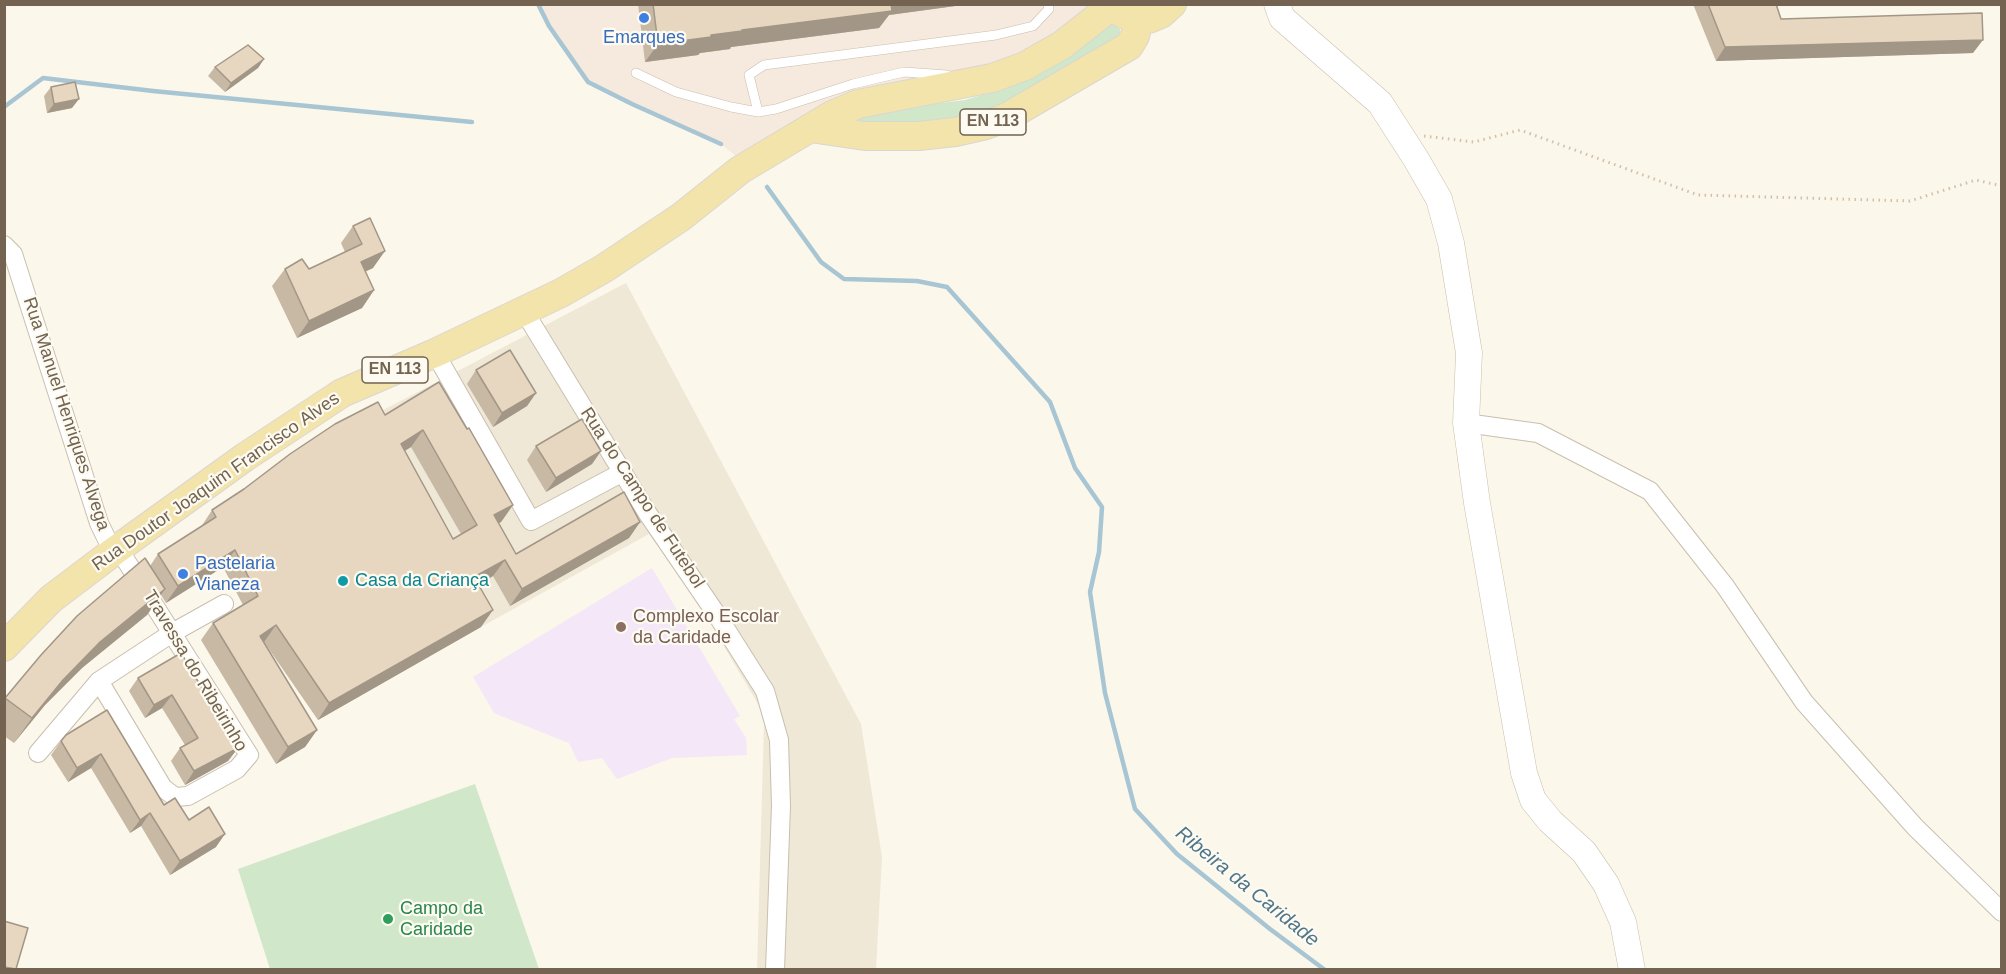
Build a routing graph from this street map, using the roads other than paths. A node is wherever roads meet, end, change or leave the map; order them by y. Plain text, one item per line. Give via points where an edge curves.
1 (1277, 4) edge
2 (1112, 5) edge
3 (1173, 5) edge
4 (1050, 6) edge
5 (1139, 19) junction
6 (636, 73) dead end
7 (992, 78) junction
8 (758, 112) junction
9 (810, 128) junction
10 (4, 245) edge
11 (524, 311) junction
12 (435, 353) junction
13 (1466, 423) junction
14 (623, 472) junction
15 (115, 550) junction
16 (224, 604) dead end
17 (172, 633) junction
18 (4, 647) edge
19 (99, 681) junction
20 (38, 753) dead end
21 (2001, 912) edge
22 (774, 969) edge
23 (1632, 969) edge

1 - 13 street via 1282,18 1380,103 1439,199 1451,243 1469,353
2 - 5 main road, EN 113
2 - 7 main road, Rua Doutor Joaquim Francisco Alves / EN 113 via 1042,57
3 - 5 main road via 1149,19
4 - 8 lane via 1032,26 996,35 764,65 749,75
5 - 9 main road, EN 113 via 1129,46 1007,117 986,125 919,136 865,136
6 - 8 lane via 676,92
7 - 8 lane via 904,72
7 - 9 main road, Rua Doutor Joaquim Francisco Alves / EN 113 via 858,104
9 - 11 main road, Rua Doutor Joaquim Francisco Alves / EN 113 via 740,171 681,217 603,269
10 - 15 street, Rua Manuel Henriques Alvega via 13,254 99,523
11 - 12 main road, Rua Doutor Joaquim Francisco Alves / EN 113
11 - 14 street, Rua do Campo de Futebol
12 - 14 street via 531,521
12 - 15 main road, Rua Doutor Joaquim Francisco Alves / EN 113 via 342,393
13 - 21 street via 1538,433 1650,491 1725,586 1804,702 1915,827
13 - 23 street via 1476,503 1524,773 1533,800 1584,852 1606,884 1623,922
14 - 22 street, Rua do Campo de Futebol via 765,691 780,740
15 - 17 street, Travessa do Ribeirinho
15 - 18 main road, Rua Doutor Joaquim Francisco Alves / EN 113 via 51,600
16 - 17 street
17 - 19 street
17 - 19 street, Travessa do Ribeirinho via 249,754 237,769 188,796 175,797 163,788
19 - 20 street

